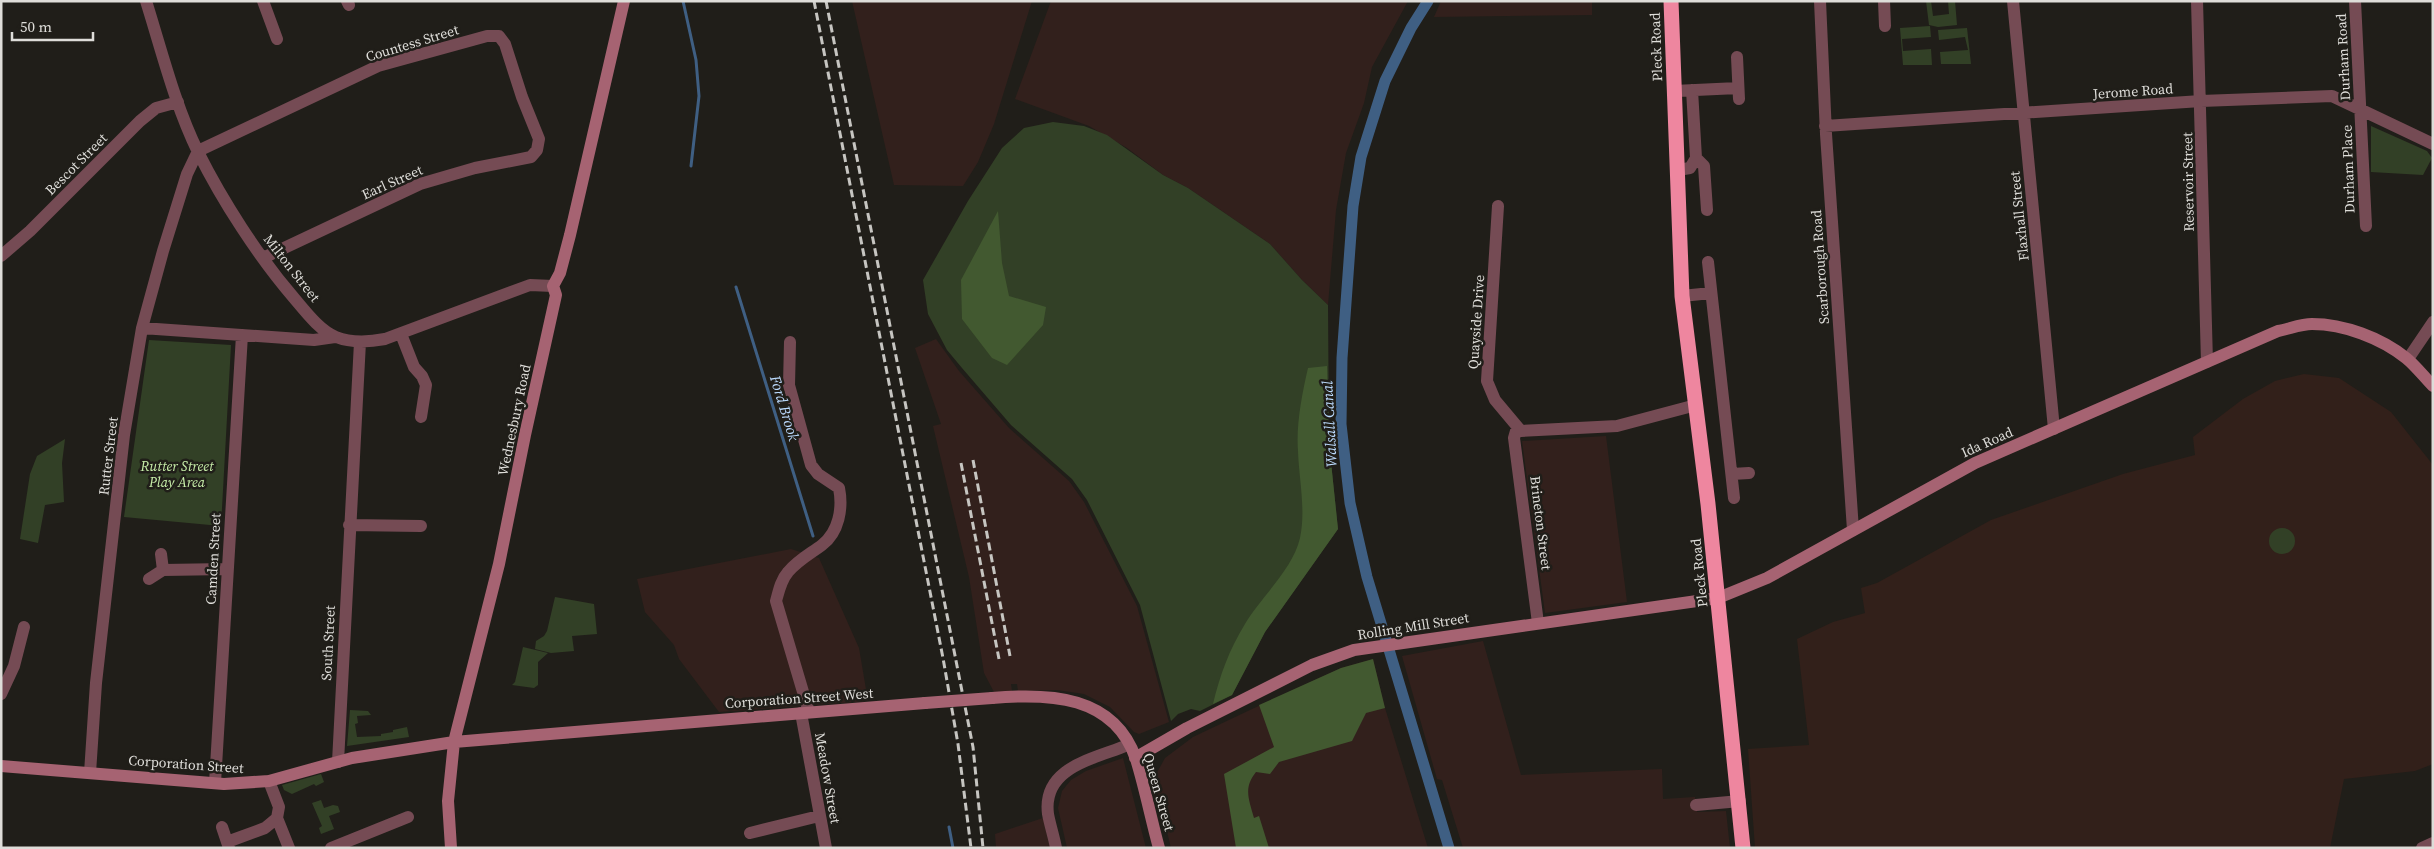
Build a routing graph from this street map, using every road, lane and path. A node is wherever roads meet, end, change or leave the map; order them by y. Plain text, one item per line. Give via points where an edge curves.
1 (146, 1) edge
2 (263, 1) edge
3 (624, 1) edge
4 (1671, 1) edge
5 (1820, 1) edge
6 (1884, 1) edge
7 (2013, 1) edge
8 (2197, 1) edge
9 (2355, 1) edge
10 (1885, 26) dead end
11 (277, 39) dead end
12 (1737, 57) dead end
13 (1692, 90) junction
14 (1674, 92) junction
15 (2201, 101) junction
16 (178, 102) junction
17 (2361, 111) junction
18 (2024, 113) junction
19 (1825, 126) junction
20 (2433, 144) edge
21 (537, 150) joint
22 (198, 151) junction
23 (1696, 158) junction
24 (1678, 170) junction
25 (1498, 206) dead end
26 (1707, 210) dead end
27 (2366, 226) dead end
28 (1, 256) edge
29 (263, 258) junction
30 (1708, 262) dead end
31 (553, 286) junction
32 (1711, 293) junction
33 (1682, 296) junction
34 (2433, 322) edge
35 (142, 328) junction
36 (402, 334) junction
37 (242, 335) junction
38 (335, 337) junction
39 (360, 342) junction
40 (790, 342) dead end
41 (2408, 359) junction
42 (2207, 362) junction
43 (2433, 386) edge
44 (1696, 405) junction
45 (421, 417) dead end
46 (2054, 429) junction
47 (1521, 431) junction
48 (1749, 473) dead end
49 (1732, 474) junction
50 (1734, 498) dead end
51 (349, 525) junction
52 (421, 526) dead end
53 (1853, 530) junction
54 (161, 554) dead end
55 (227, 569) junction
56 (163, 570) junction
57 (149, 579) dead end
58 (1718, 598) junction
59 (1538, 623) junction
60 (24, 627) dead end
61 (1, 694) edge
62 (805, 713) junction
63 (454, 742) junction
64 (1128, 745) junction
65 (1135, 758) junction
66 (338, 762) junction
67 (1, 766) edge
68 (90, 773) junction
69 (269, 781) junction
70 (215, 783) junction
71 (1740, 801) junction
72 (1696, 805) dead end
73 (819, 816) junction
74 (408, 817) dead end
75 (277, 818) junction
76 (222, 827) dead end
77 (750, 833) dead end
78 (2433, 843) edge
79 (228, 845) edge
80 (288, 848) edge
81 (331, 848) edge
82 (451, 848) edge
83 (826, 848) edge
84 (1056, 848) edge
85 (1159, 848) edge
86 (1743, 848) edge
87 (2422, 848) edge

1 - 16 street, Milton Street
2 - 11 street
3 - 31 street, Wednesbury Road via 570,235 560,273
4 - 14 highway, Pleck Road
5 - 19 street, Scarborough Road
6 - 10 street
7 - 18 street, Flaxhall Street
8 - 15 street, Reservoir Street
9 - 17 street, Durham Road
12 - 13 street, Pleck Road via 1739,93
13 - 14 street, Pleck Road
13 - 23 street
14 - 24 highway, Pleck Road
15 - 17 street, Jerome Road via 2332,96
15 - 18 street, Jerome Road
15 - 42 street, Reservoir Street
16 - 22 street, Milton Street
16 - 28 street, Bescot Street via 156,108 140,121
17 - 20 street, Jerome Road
17 - 27 street, Durham Place
18 - 19 street, Jerome Road
18 - 46 street, Flaxhall Street
19 - 53 street, Scarborough Road
21 - 22 street, Countess Street via 540,139 505,44 499,36 488,36 378,66
21 - 29 street, Earl Street via 530,157 420,184
22 - 29 street, Milton Street
22 - 35 street, Rutter Street via 187,174
23 - 24 street via 1690,168
23 - 26 street via 1704,166
24 - 33 highway, Pleck Road
25 - 47 street, Quayside Drive via 1487,381 1495,400
29 - 38 street, Milton Street via 303,309
30 - 32 street
31 - 36 street, Milton Street via 530,285
31 - 63 street, Wednesbury Road via 556,295 500,564
32 - 33 street
32 - 49 street
33 - 44 highway, Pleck Road
34 - 41 street
35 - 37 street
35 - 68 street, Rutter Street via 124,435 96,683
36 - 39 street, Milton Street
36 - 45 street via 414,367 426,385
37 - 38 street via 314,340
37 - 55 street, Camden Street
38 - 39 street, Milton Street
39 - 51 street, South Street
40 - 62 street, Meadow Street via 789,384 811,465 818,474 839,488 842,502 838,523 824,544 800,559 787,573 776,601
41 - 42 street, Ida Road via 2377,340 2338,327 2311,324 2278,331
41 - 43 street, Ida Road
42 - 46 street, Ida Road
44 - 47 street via 1617,426
44 - 58 highway, Pleck Road
46 - 53 street, Ida Road via 1953,474
47 - 59 street, Brineton Street via 1516,431 1514,438
48 - 49 street
49 - 50 street
51 - 52 street
51 - 66 street, South Street
53 - 58 street, Ida Road via 1767,578
54 - 56 street
55 - 56 street
55 - 70 street, Camden Street
56 - 57 street
58 - 59 street, Rolling Mill Street
58 - 71 highway, Pleck Road
59 - 65 street, Rolling Mill Street via 1341,654 1312,665 1187,728
60 - 61 street via 14,666
62 - 63 street, Corporation Street West
62 - 64 street, Corporation Street West, bridge via 1020,696 1059,698 1084,704 1108,718
62 - 73 street, Meadow Street
63 - 66 street, Corporation Street
63 - 82 street, Wednesbury Road via 448,801
64 - 65 street, Queen Street
64 - 84 street via 1072,768 1051,786 1048,813
65 - 85 street, Queen Street
66 - 69 street, Corporation Street
67 - 68 street, Corporation Street
68 - 70 street, Corporation Street
69 - 70 street, Corporation Street
69 - 75 street via 279,807
71 - 72 street
71 - 86 highway, Pleck Road
73 - 77 street
73 - 83 street, Meadow Street
74 - 81 street via 388,819
75 - 79 street via 265,828
75 - 80 street
76 - 79 street
78 - 87 street

